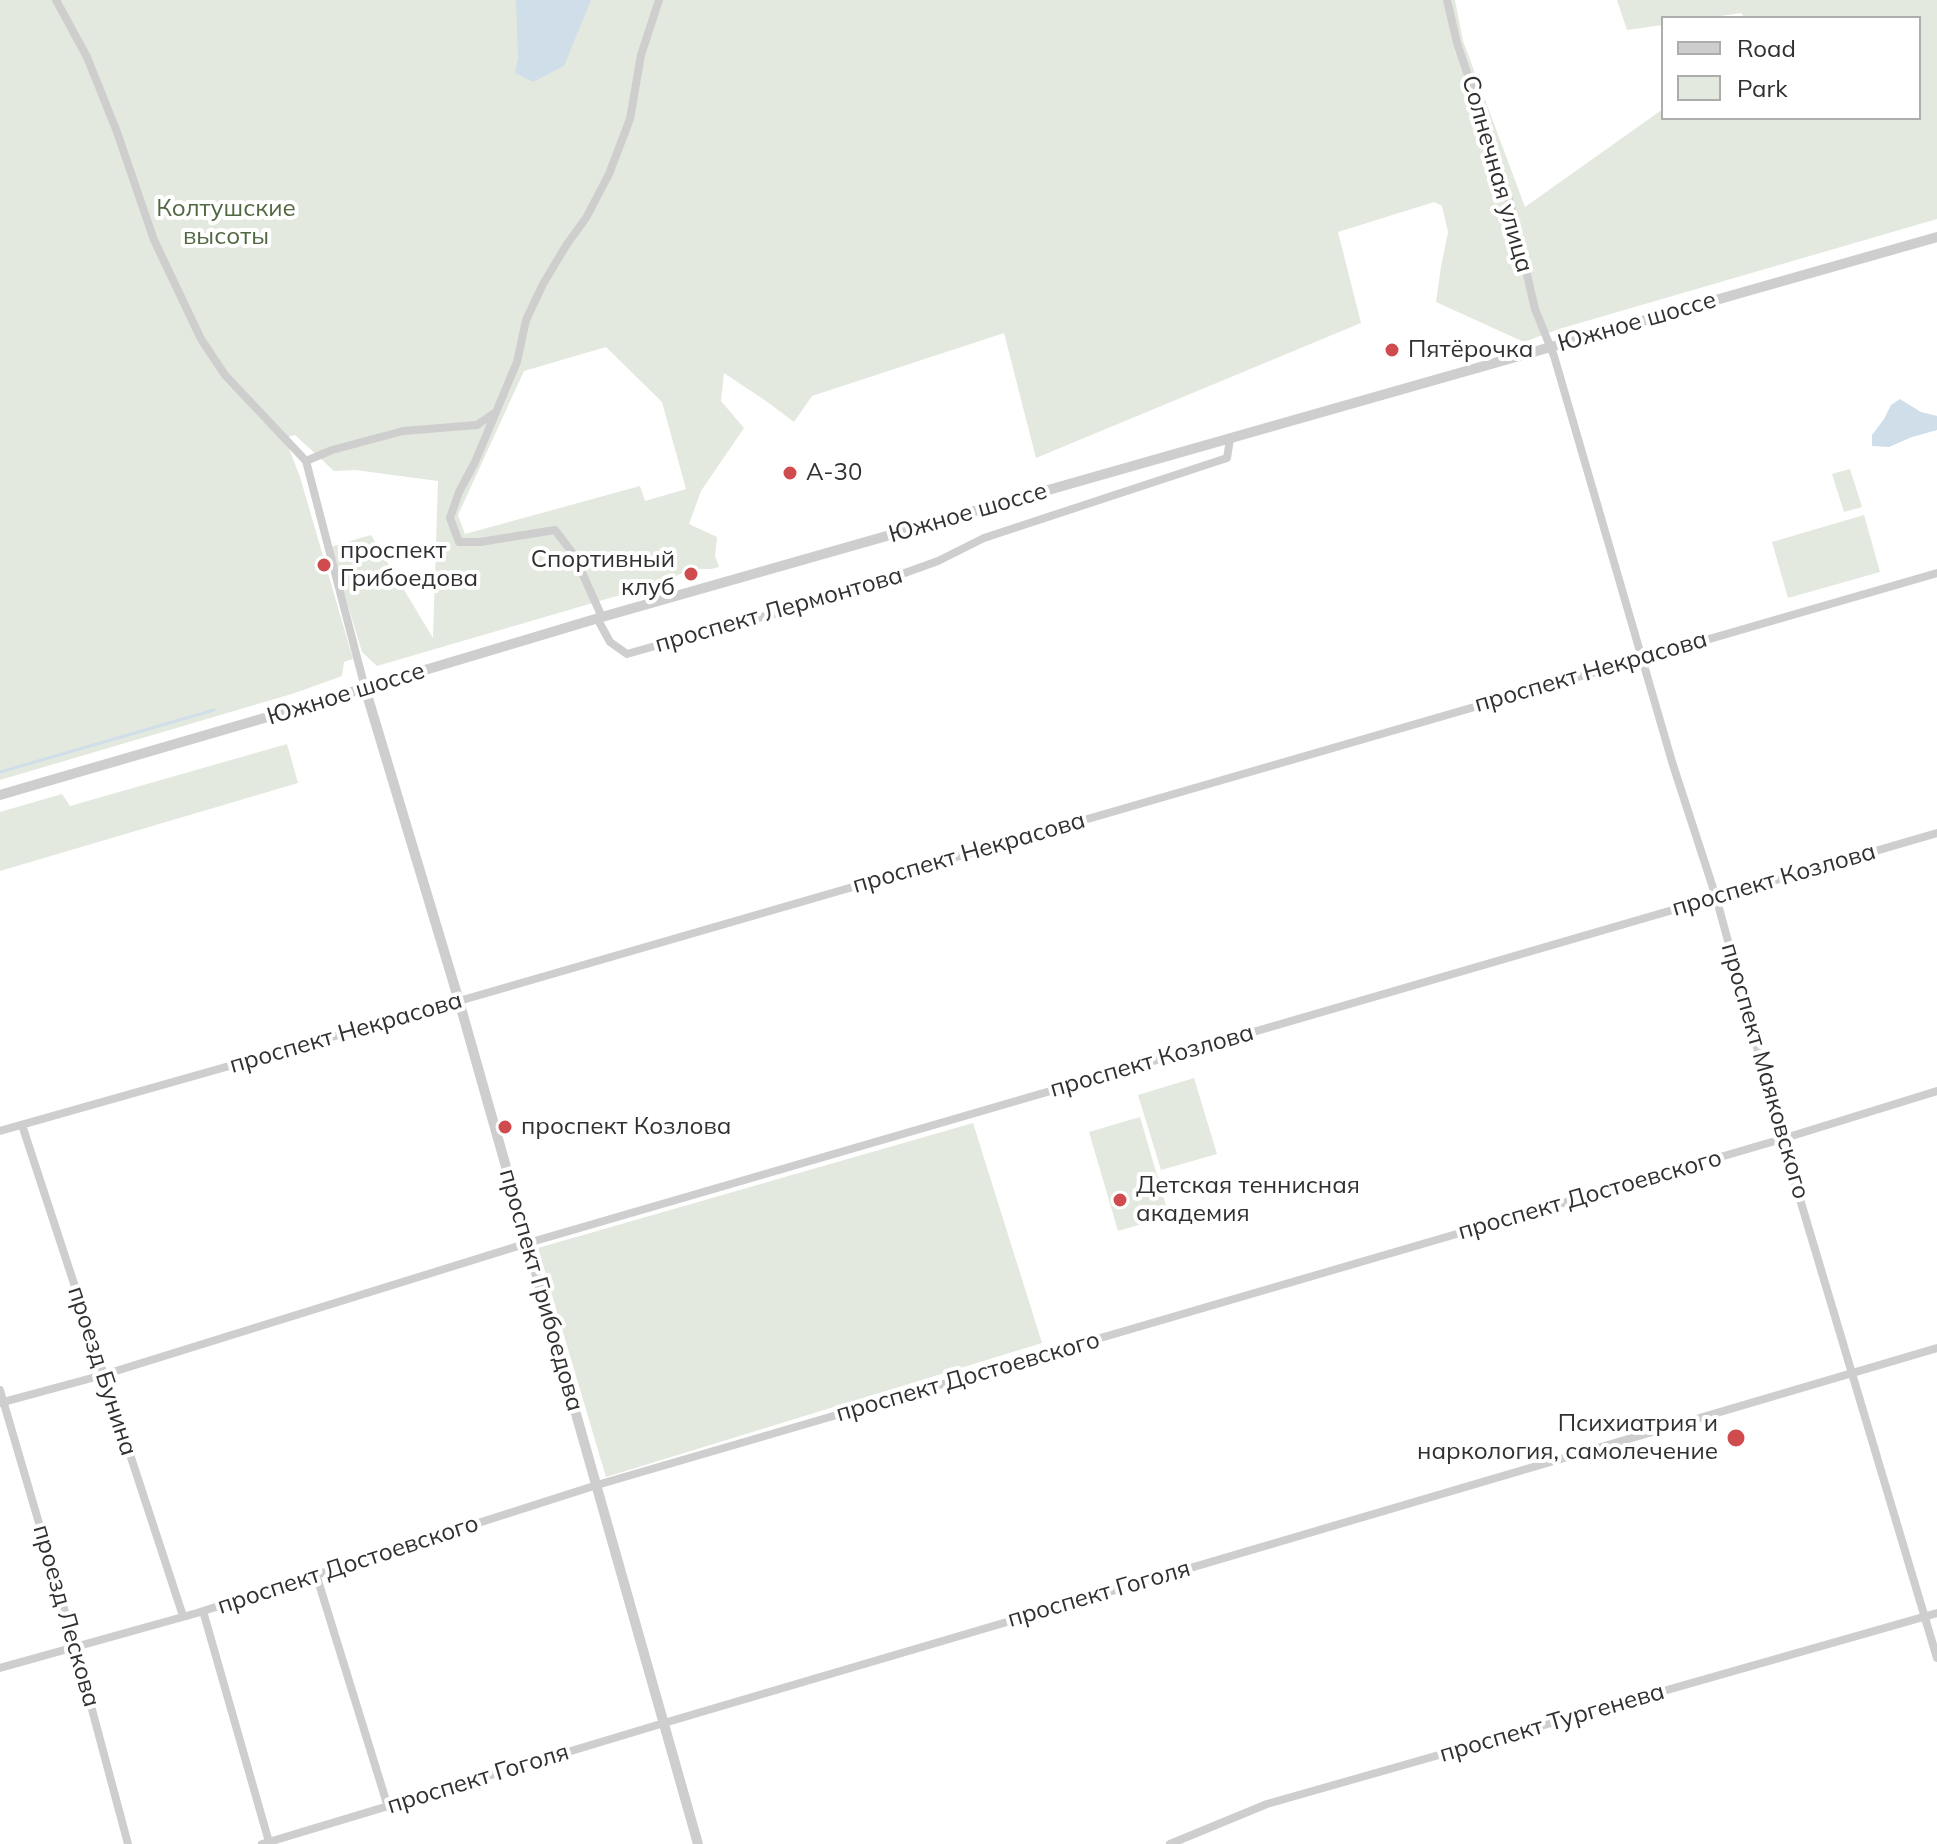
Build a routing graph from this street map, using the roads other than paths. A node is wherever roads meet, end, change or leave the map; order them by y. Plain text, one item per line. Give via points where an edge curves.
1 (56, 0) edge
2 (659, 0) edge
3 (1447, 0) edge
4 (1937, 237) edge
5 (1550, 346) junction
6 (494, 414) junction
7 (1230, 439) junction
8 (306, 461) junction
9 (1937, 573) edge
10 (600, 618) junction
11 (1642, 657) junction
12 (365, 688) junction
13 (0, 795) edge
14 (1937, 833) edge
15 (1716, 897) junction
16 (459, 1001) junction
17 (1937, 1091) edge
18 (22, 1125) junction
19 (0, 1131) edge
20 (1782, 1139) junction
21 (528, 1243) junction
22 (1937, 1348) edge
23 (1853, 1372) junction
24 (103, 1375) junction
25 (0, 1390) edge
26 (2, 1402) edge
27 (597, 1485) junction
28 (316, 1574) junction
29 (203, 1611) junction
30 (1937, 1613) edge
31 (183, 1616) junction
32 (1925, 1617) junction
33 (75, 1646) junction
34 (1937, 1658) edge
35 (0, 1668) edge
36 (664, 1723) junction
37 (388, 1807) junction
38 (266, 1843) edge
39 (128, 1844) edge
40 (698, 1844) edge
41 (1170, 1844) edge

1 - 8 street, проспект Грибоедова via 87,57 154,240 201,339 225,375
2 - 6 street via 641,55 630,119 609,174 543,284
3 - 5 street, Солнечная улица
4 - 5 street, Южное шоссе
5 - 7 street, Южное шоссе
5 - 11 street, проспект Маяковского
6 - 8 street via 477,425 403,431
6 - 10 street via 450,518 459,542 555,530 574,555
7 - 10 street, Южное шоссе
7 - 10 street, проспект Лермонтова via 1227,458 984,538 938,561 827,601 627,654 610,642
8 - 12 street, проспект Грибоедова
9 - 11 street, проспект Некрасова
10 - 12 street, Южное шоссе
11 - 15 street, проспект Маяковского
11 - 16 street, проспект Некрасова
12 - 13 street, Южное шоссе
12 - 16 street, проспект Грибоедова
14 - 15 street, проспект Козлова
15 - 20 street, проспект Маяковского
15 - 21 street, проспект Козлова
16 - 18 street, проспект Некрасова
16 - 21 street, проспект Грибоедова
17 - 20 street, проспект Достоевского
18 - 19 street, проспект Некрасова
18 - 24 street, проезд Бунина
20 - 23 street, проспект Маяковского
20 - 27 street, проспект Достоевского
21 - 24 street, проспект Козлова
21 - 27 street, проспект Грибоедова
22 - 23 street, проспект Гоголя
23 - 32 street, проспект Маяковского
23 - 36 street, проспект Гоголя
24 - 26 street, проспект Козлова
24 - 31 street, проезд Бунина
25 - 26 street, проезд Лескова
26 - 33 street, проезд Лескова
27 - 28 street, проспект Достоевского
27 - 36 street, проспект Грибоедова
28 - 29 street, проспект Достоевского
28 - 37 street
29 - 31 street, проспект Достоевского
29 - 38 street
30 - 32 street, проспект Тургенева
31 - 33 street, проспект Достоевского
32 - 34 street, проспект Маяковского
32 - 41 street, проспект Тургенева via 1267,1804
33 - 35 street, проспект Достоевского
33 - 39 street, проезд Лескова
36 - 37 street, проспект Гоголя
36 - 40 street, проспект Грибоедова
37 - 38 street, проспект Гоголя

